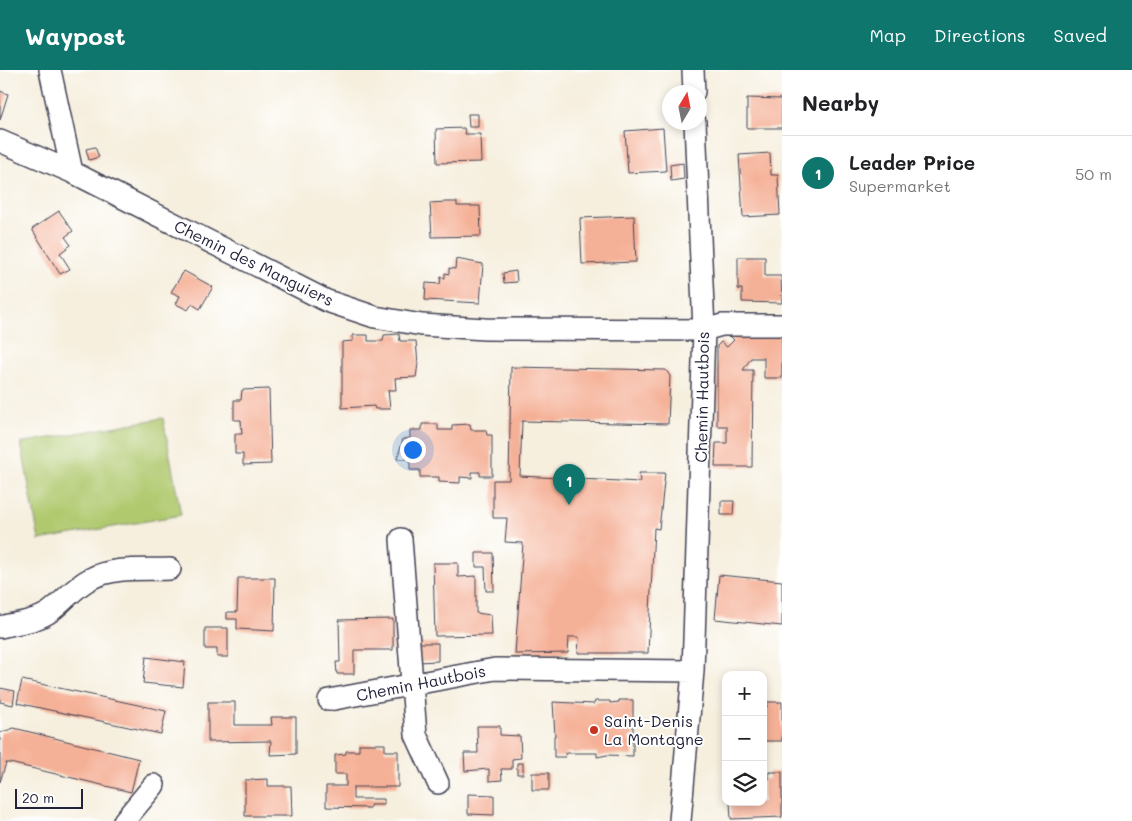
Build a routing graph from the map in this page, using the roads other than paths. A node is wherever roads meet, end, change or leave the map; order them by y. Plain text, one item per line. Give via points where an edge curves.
1 (50, 70) edge
2 (693, 70) edge
3 (694, 85) edge
4 (695, 130) edge
5 (0, 142) edge
6 (72, 172) junction
7 (782, 325) edge
8 (704, 330) junction
9 (401, 539) dead end
10 (170, 569) dead end
11 (0, 626) edge
12 (693, 671) junction
13 (411, 684) junction
14 (329, 700) dead end
15 (438, 782) dead end
16 (154, 785) dead end
17 (124, 821) edge
18 (680, 821) edge

1 - 6 street
2 - 3 street
4 - 8 street, Chemin Hautbois
5 - 6 street, Chemin des Manguiers
6 - 8 street, Chemin des Manguiers via 327,302 374,317 422,325 485,329
7 - 8 street, Chemin des Manguiers via 722,325
8 - 12 street, Chemin Hautbois
9 - 13 street
10 - 11 street via 113,571 91,578 36,619
12 - 13 street, Chemin Hautbois via 509,668
12 - 18 street, Chemin Hautbois
13 - 14 street, Chemin Hautbois
13 - 15 street via 416,735
16 - 17 street

